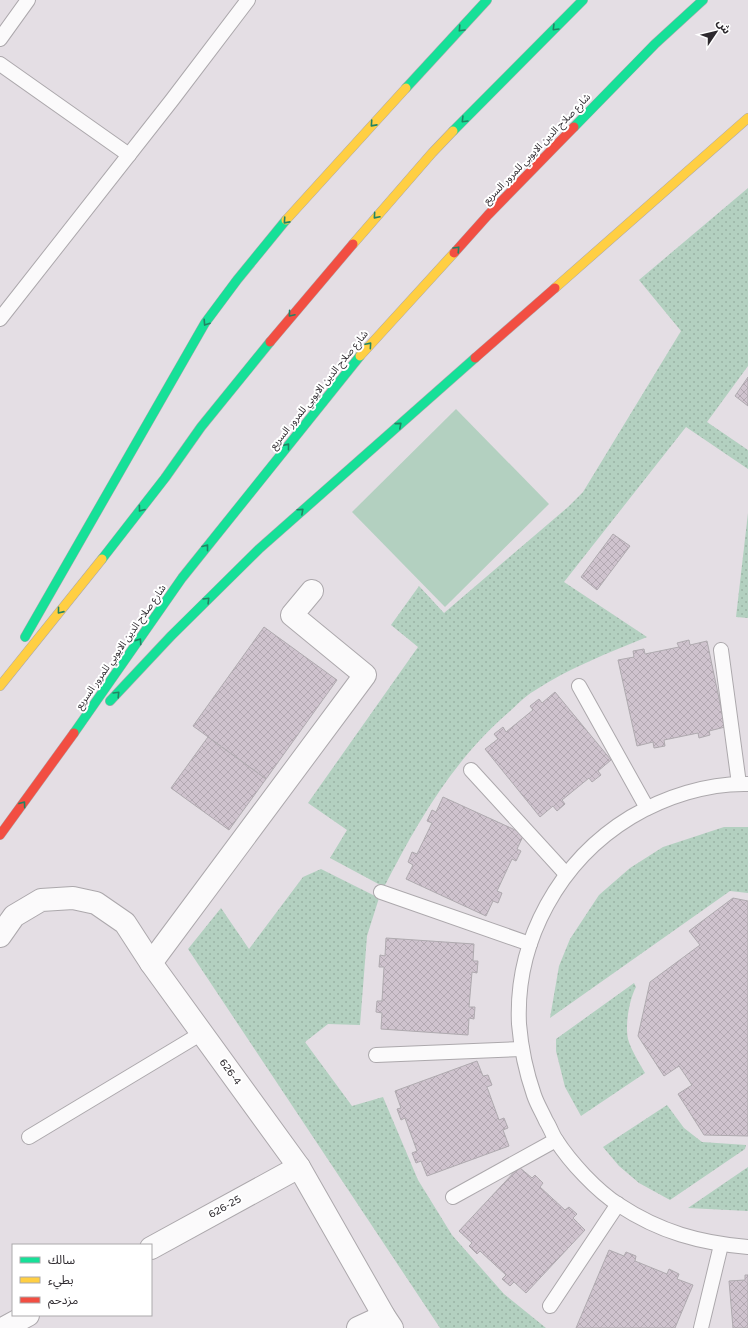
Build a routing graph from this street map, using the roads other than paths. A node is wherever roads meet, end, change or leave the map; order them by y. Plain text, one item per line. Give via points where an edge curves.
1 (28, 0) edge
2 (248, 0) edge
3 (487, 0) edge
4 (583, 0) edge
5 (703, 0) edge
6 (0, 38) edge
7 (0, 64) edge
8 (748, 118) edge
9 (129, 155) junction
10 (0, 319) edge
11 (312, 591) dead end
12 (721, 650) dead end
13 (0, 680) edge
14 (0, 686) edge
15 (579, 686) dead end
16 (61, 752) junction
17 (471, 770) dead end
18 (744, 784) edge
19 (647, 808) junction
20 (0, 835) edge
21 (566, 874) junction
22 (381, 892) dead end
23 (0, 936) edge
24 (530, 944) junction
25 (151, 963) junction
26 (202, 1033) junction
27 (522, 1049) junction
28 (376, 1055) dead end
29 (29, 1136) dead end
30 (556, 1140) junction
31 (299, 1167) junction
32 (453, 1197) dead end
33 (618, 1204) junction
34 (721, 1245) junction
35 (152, 1247) edge
36 (748, 1247) edge
37 (550, 1306) dead end
38 (26, 1316) edge
39 (388, 1322) edge
40 (4, 1328) edge
41 (358, 1328) edge
42 (702, 1328) edge

1 - 6 lane
2 - 9 lane
3 -> 13 highway via 283,224 205,323
4 -> 14 highway via 432,153 287,320 201,427 125,530
16 -> 5 highway, شارع صلاح الدين الايوبي للمرور السريع via 182,578 390,320 488,215 655,44
7 - 9 lane
16 -> 8 highway via 171,636 259,549
9 - 10 lane
11 - 25 street via 292,615 365,675
12 - 18 lane
15 - 19 lane
20 -> 16 highway, شارع صلاح الدين الايوبي للمرور السريع
17 - 21 lane
18 - 19 lane via 701,789
19 - 21 lane via 601,839
21 - 24 lane via 551,896
22 - 24 lane
23 - 25 street, 626-4 via 14,916 41,900 73,898 96,903 125,923
24 - 27 lane via 520,997
25 - 26 street, 626-4
26 - 29 lane
26 - 31 street, 626-4
27 - 28 lane
27 - 30 lane via 534,1096
30 - 32 lane
30 - 33 lane via 589,1180
31 - 35 street, 626-25
31 - 39 street, 626-4
33 - 34 lane via 651,1224 671,1232
33 - 37 lane
34 - 36 lane
34 - 42 lane
38 - 40 street
39 - 41 street

